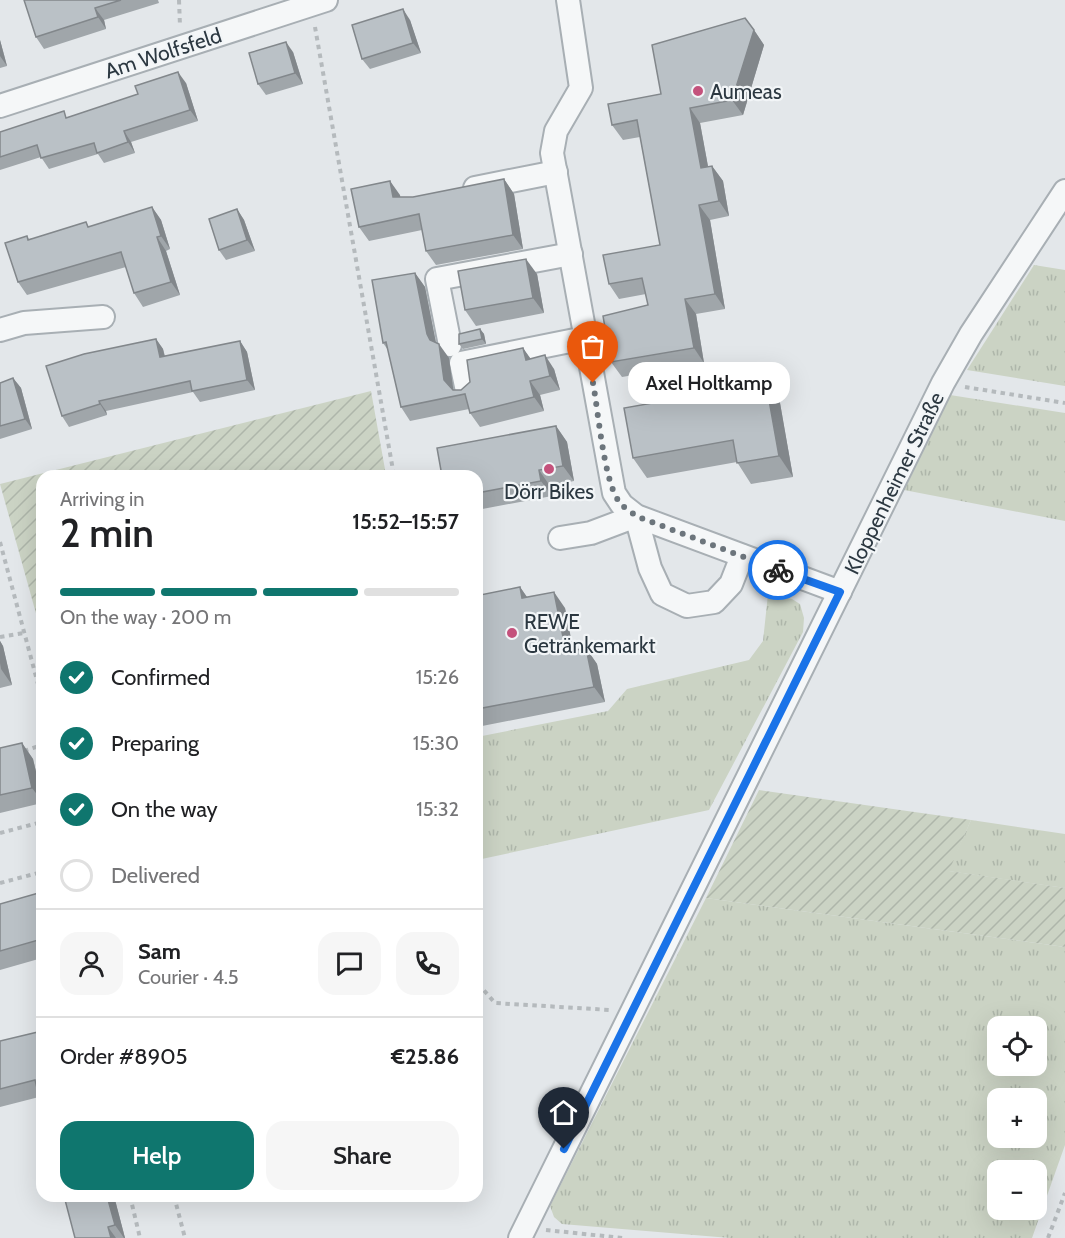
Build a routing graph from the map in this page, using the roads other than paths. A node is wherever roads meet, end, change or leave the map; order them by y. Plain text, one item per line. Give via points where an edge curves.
1 (568, 0) edge
2 (319, 2) edge
3 (0, 106) edge
4 (556, 172) junction
5 (1065, 190) edge
6 (455, 191) edge
7 (570, 254) junction
8 (103, 317) dead end
9 (0, 330) edge
10 (585, 338) junction
11 (450, 345) dead end
12 (467, 391) edge
13 (636, 516) junction
14 (560, 538) dead end
15 (742, 556) junction
16 (840, 592) junction
17 (522, 1233) edge

1 - 4 street via 581,88 553,139
2 - 3 street, Am Wolfsfeld
4 - 6 street
4 - 7 street
5 - 16 street, Kloppenheimer Straße via 943,383
7 - 10 street
7 - 11 street via 437,279
8 - 9 street via 24,323
10 - 12 street via 461,363
10 - 13 street via 614,493
13 - 14 street via 591,533
13 - 15 street
13 - 15 street via 650,568 662,594 687,606 714,602 731,584
15 - 16 street
16 - 17 street, Kloppenheimer Straße

